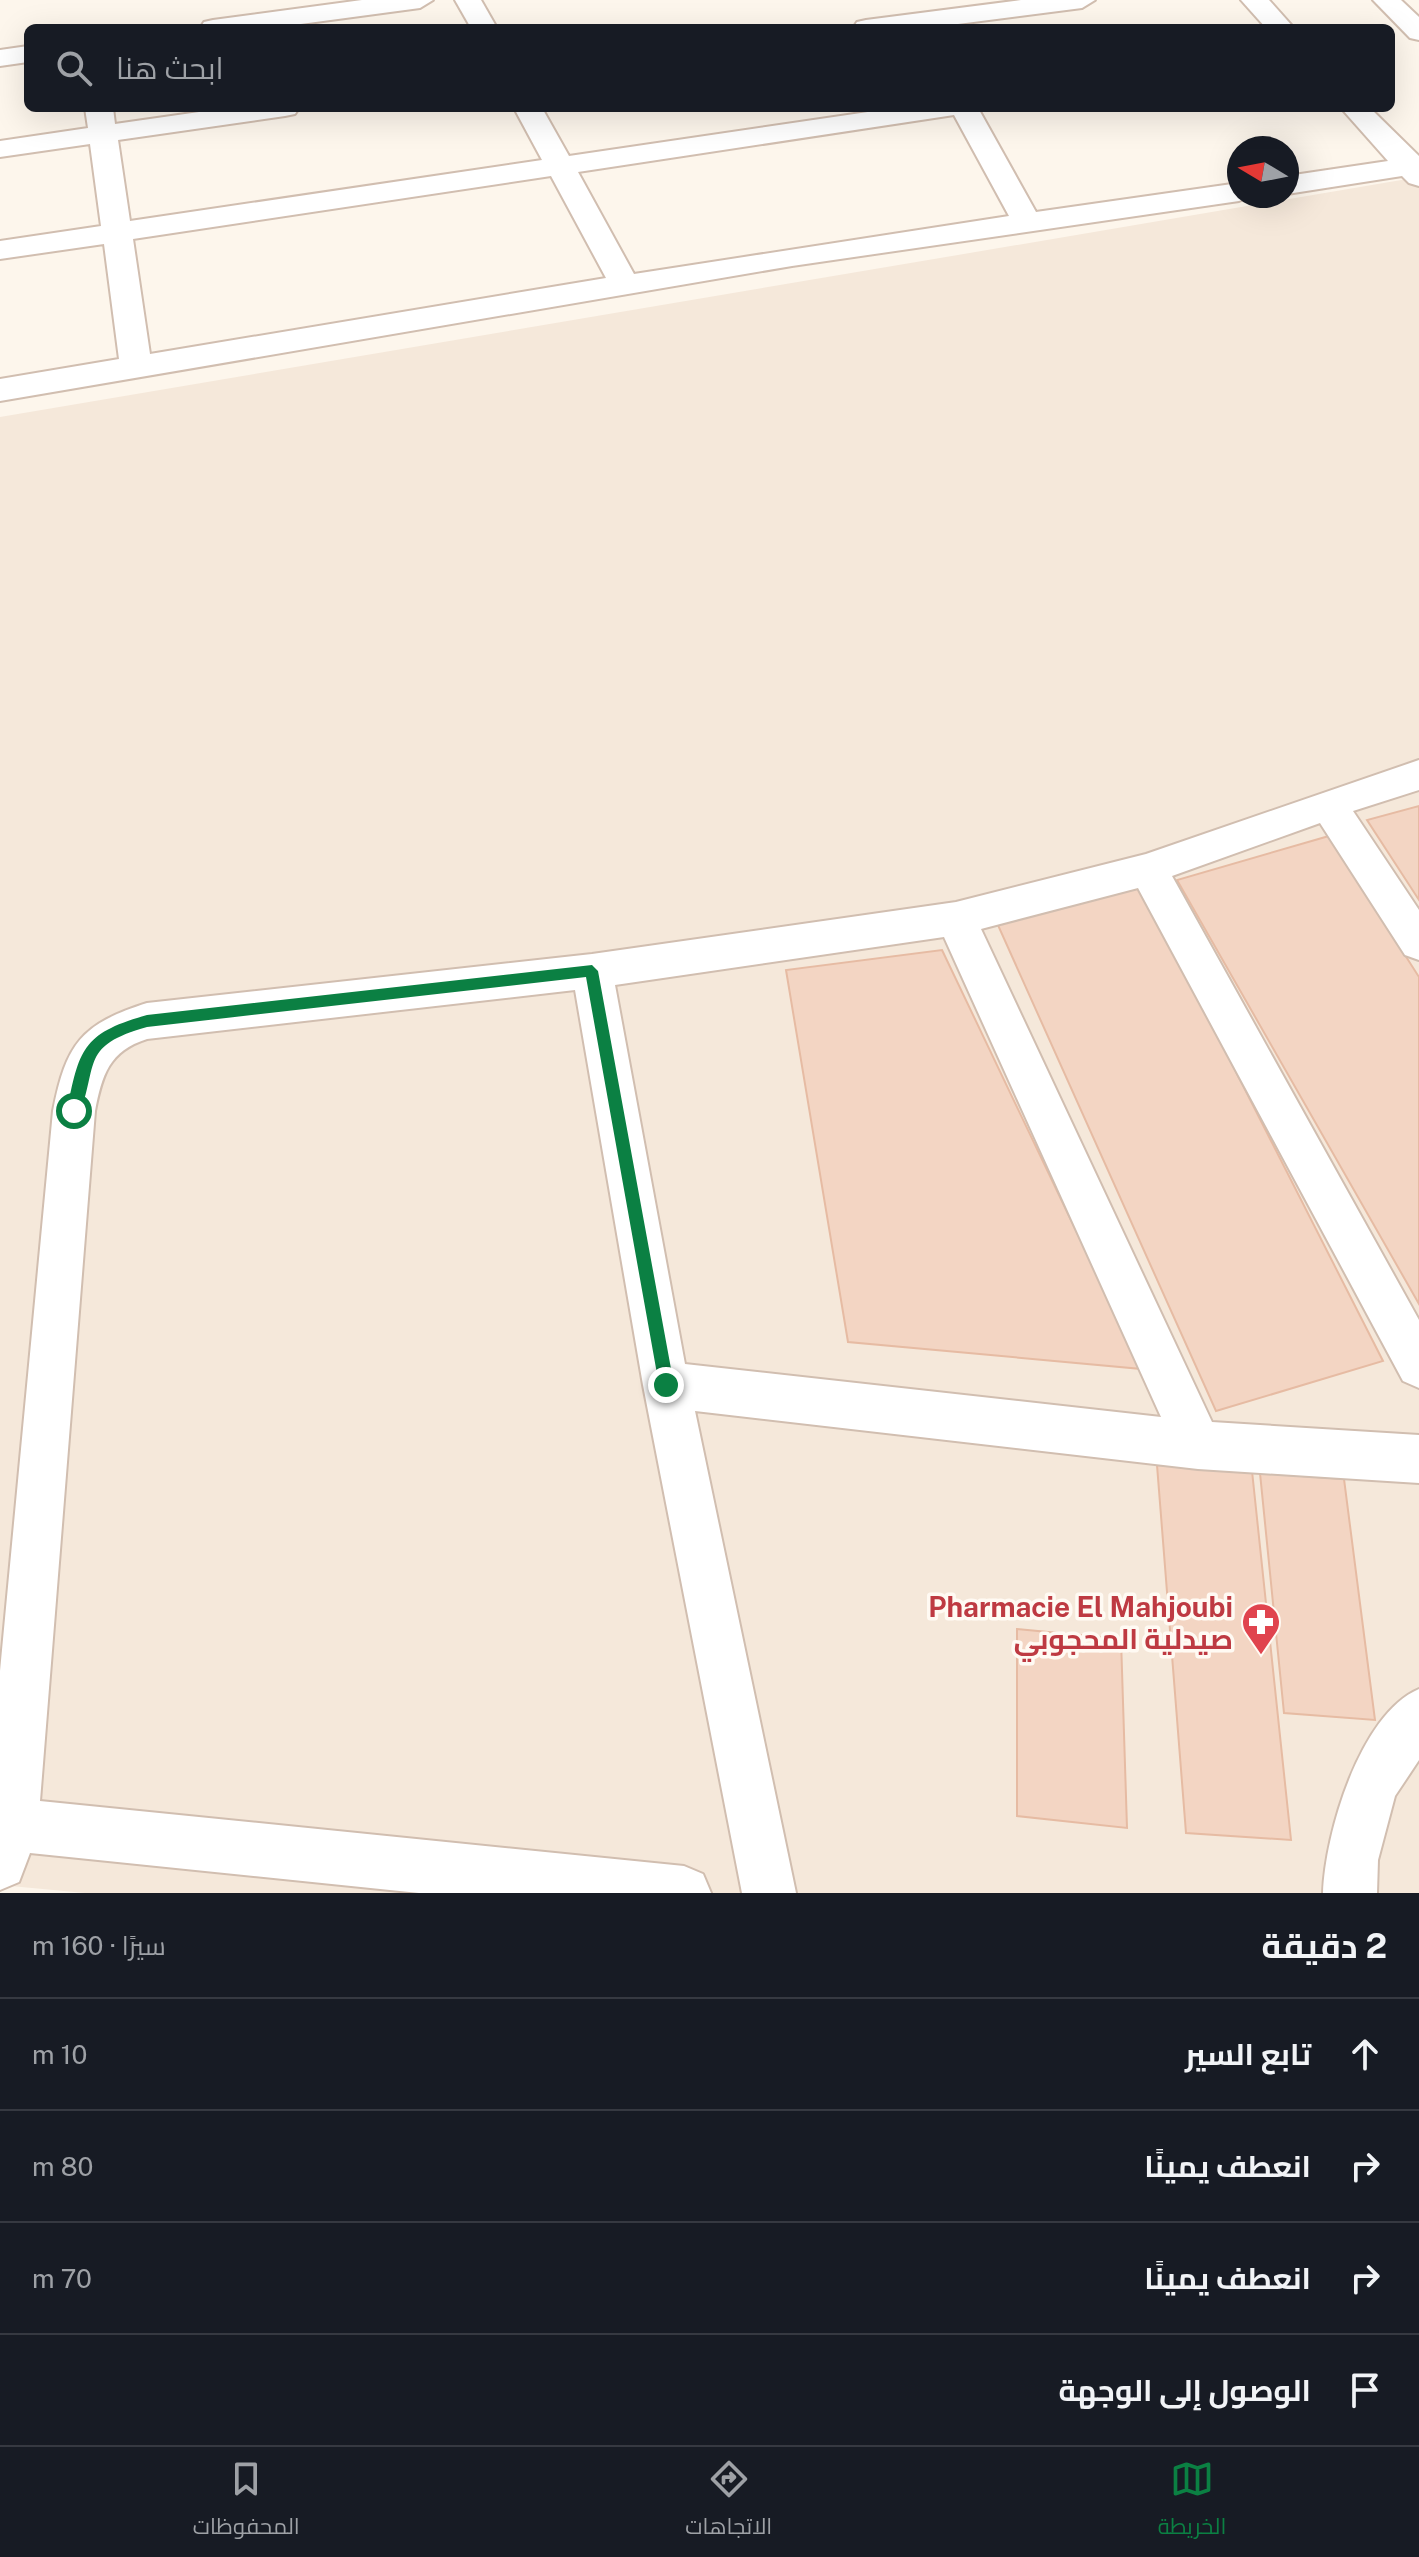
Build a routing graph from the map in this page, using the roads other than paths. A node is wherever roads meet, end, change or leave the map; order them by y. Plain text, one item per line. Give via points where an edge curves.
1 (420, 0) edge
2 (468, 0) edge
3 (1082, 0) edge
4 (1254, 0) edge
5 (1386, 0) edge
6 (914, 16) edge
7 (243, 24) edge
8 (482, 24) edge
9 (882, 24) edge
10 (1277, 24) edge
11 (1419, 32) edge
12 (24, 55) edge
13 (0, 58) edge
14 (228, 112) edge
15 (530, 112) edge
16 (923, 112) edge
17 (966, 112) edge
18 (1359, 112) edge
19 (101, 121) edge
20 (0, 149) edge
21 (559, 164) junction
22 (1416, 170) edge
23 (1299, 184) edge
24 (1227, 194) edge
25 (1027, 223) junction
26 (117, 232) junction
27 (0, 250) edge
28 (625, 285) junction
29 (136, 367) junction
30 (0, 390) edge
31 (1419, 775) edge
32 (1328, 804) junction
33 (1148, 869) junction
34 (956, 919) junction
35 (1419, 943) edge
36 (592, 971) junction
37 (1419, 1365) edge
38 (666, 1385) junction
39 (1198, 1445) junction
40 (1419, 1459) edge
41 (1419, 1715) edge
42 (6, 1844) edge
43 (684, 1893) edge
44 (769, 1893) edge
45 (1350, 1893) edge

1 - 7 street
2 - 8 street
3 - 6 street
4 - 10 street
5 - 11 street
6 - 9 street
12 - 13 street
14 - 19 street
15 - 21 street
16 - 21 street
17 - 25 street
18 - 22 street
19 - 20 street
19 - 26 street
21 - 26 street
21 - 28 street
22 - 23 street
24 - 25 street
25 - 28 street
26 - 27 street
26 - 29 street
28 - 29 street
29 - 30 street
31 - 32 street
32 - 33 street
32 - 35 street
33 - 34 street
33 - 37 street
34 - 36 street
34 - 39 street
36 - 38 street
36 - 42 street via 147,1021 113,1031 91,1049 74,1111
38 - 39 street
38 - 44 street
39 - 40 street
41 - 45 street via 1372,1784 1351,1860
42 - 43 street

